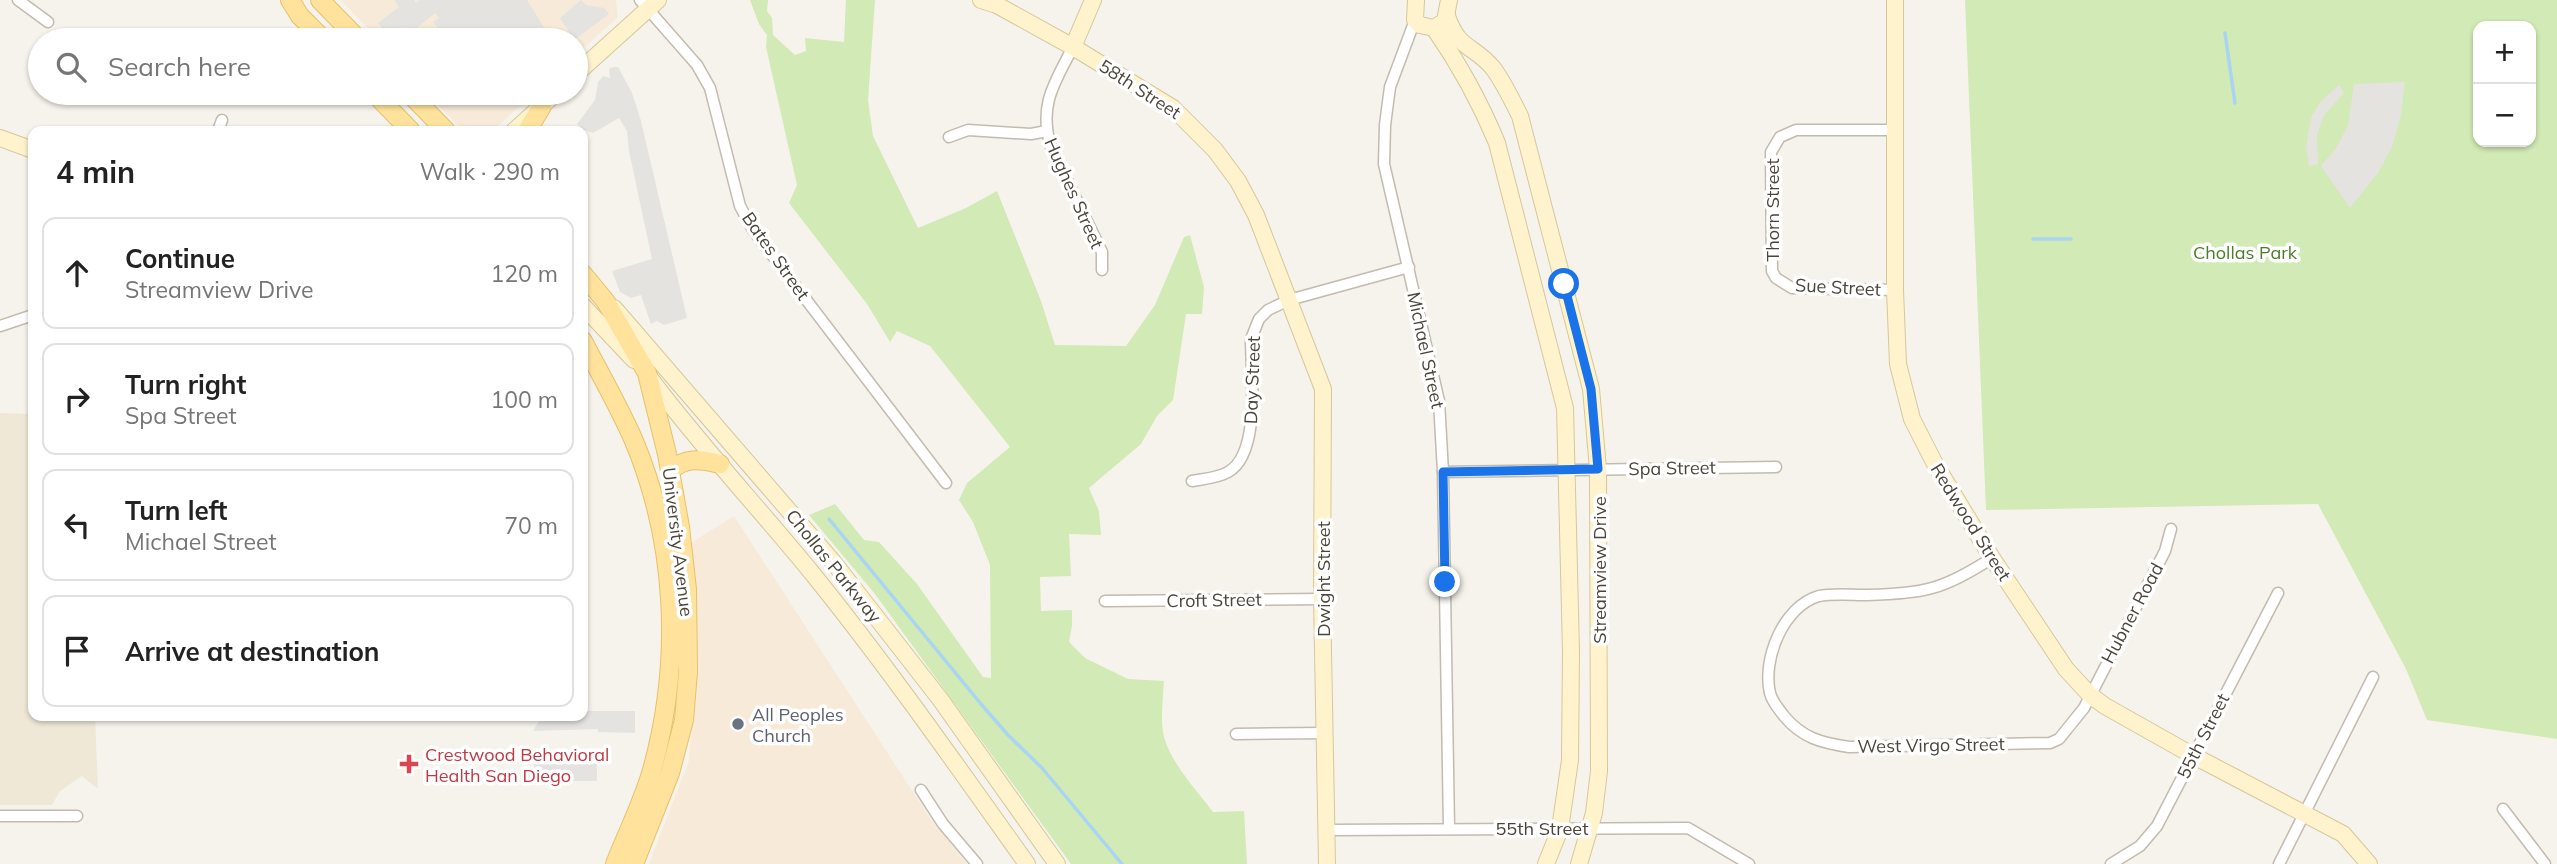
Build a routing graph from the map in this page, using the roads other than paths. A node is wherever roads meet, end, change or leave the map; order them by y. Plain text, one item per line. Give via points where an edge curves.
1 (18, 0) edge
2 (290, 0) edge
3 (320, 0) edge
4 (981, 0) edge
5 (1093, 0) edge
6 (1415, 0) edge
7 (1895, 0) edge
8 (649, 3) edge
9 (1448, 8) edge
10 (48, 22) dead end
11 (1426, 25) junction
12 (312, 28) edge
13 (347, 28) edge
14 (1073, 47) junction
15 (588, 62) edge
16 (386, 105) edge
17 (421, 105) edge
18 (542, 106) joint
19 (222, 120) dead end
20 (220, 126) edge
21 (406, 126) edge
22 (441, 126) edge
23 (520, 126) edge
24 (530, 126) edge
25 (1896, 130) junction
26 (1047, 131) junction
27 (948, 137) dead end
28 (0, 138) edge
29 (28, 148) edge
30 (1409, 267) junction
31 (1102, 270) dead end
32 (588, 280) edge
33 (588, 280) edge
34 (1782, 282) joint
35 (1895, 290) junction
36 (1289, 300) junction
37 (588, 311) edge
38 (28, 317) edge
39 (0, 326) edge
40 (588, 351) edge
41 (647, 373) junction
42 (720, 464) junction
43 (1776, 467) dead end
44 (1598, 469) junction
45 (1567, 470) junction
46 (670, 471) junction
47 (1443, 472) junction
48 (1192, 481) dead end
49 (946, 483) dead end
50 (2171, 529) dead end
51 (1992, 558) junction
52 (2278, 593) dead end
53 (1322, 599) junction
54 (1105, 601) dead end
55 (2373, 677) dead end
56 (2090, 695) junction
57 (1325, 733) junction
58 (1236, 734) dead end
59 (2192, 755) junction
60 (921, 790) dead end
61 (2503, 809) dead end
62 (2305, 815) junction
63 (0, 816) edge
64 (77, 816) dead end
65 (1449, 828) junction
66 (1591, 828) junction
67 (1560, 829) junction
68 (1326, 830) junction
69 (615, 864) edge
70 (634, 864) edge
71 (977, 864) edge
72 (1027, 864) edge
73 (1058, 864) edge
74 (1326, 864) edge
75 (1546, 864) edge
76 (1579, 864) edge
77 (1749, 864) edge
78 (2111, 864) edge
79 (2279, 864) edge
80 (2369, 864) edge
81 (2545, 864) edge

1 - 10 street
2 - 12 main road
3 - 13 main road
4 - 14 main road, 58th Street
5 - 14 main road, Hughes Street
6 - 11 main road
7 - 25 main road, Redwood Street
8 - 15 main road
8 - 49 street, Bates Street via 710,88 740,206 753,230
9 - 11 main road via 1440,26
9 - 44 main road, Streamview Drive via 1453,33 1492,67 1520,116 1591,389
11 - 30 street, Michael Street via 1407,47 1391,88 1384,147 1389,190
11 - 45 main road, Streamview Drive via 1450,50 1484,110 1496,143 1563,394
14 - 26 street, Hughes Street via 1049,93
14 - 36 main road, 58th Street via 1173,108 1216,150 1256,215
16 - 21 main road
17 - 22 main road
18 - 23 main road
18 - 24 main road
19 - 20 street
25 - 34 street, Thorn Street via 1796,130 1780,137 1771,152 1772,271
25 - 35 main road, Redwood Street
26 - 27 street via 968,130
26 - 31 street, Hughes Street via 1102,252
28 - 29 main road
30 - 36 street, Day Street
30 - 47 street, Michael Street via 1439,401
32 - 41 main road, University Avenue
33 - 73 main road, Chollas Parkway via 834,563 940,699
34 - 35 street, Sue Street via 1792,288
35 - 51 main road, Redwood Street via 1898,364 1912,419
36 - 48 street, Day Street via 1268,310 1255,325 1251,339 1251,437 1245,455 1226,473
36 - 53 main road, Dwight Street via 1323,389
37 - 41 main road, Chollas Parkway
38 - 39 street
40 - 69 main road, University Avenue via 634,442 660,524 670,588 670,664 662,724 652,772
41 - 42 main road, Chollas Parkway
41 - 46 main road, University Avenue
42 - 46 main road via 692,460 680,462
42 - 72 main road, Chollas Parkway via 913,704
43 - 44 street, Spa Street
44 - 45 street, Spa Street
44 - 66 main road, Streamview Drive via 1599,771
45 - 47 street, Spa Street
45 - 67 main road, Streamview Drive via 1570,760
46 - 70 main road, University Avenue via 687,589 684,720 670,773
47 - 65 street, Michael Street
50 - 56 street, Hubner Road via 2165,551
51 - 56 main road, Redwood Street via 2066,669
51 - 56 street, West Virgo Street via 1934,590 1819,596 1801,607 1773,646 1768,669 1776,706 1805,736 1826,744 2050,743 2059,739
52 - 59 street, 55th Street
53 - 54 street, Croft Street
53 - 57 main road, Dwight Street
55 - 62 street
56 - 59 main road, Redwood Street
57 - 58 street
57 - 68 main road, Dwight Street
59 - 62 main road, Redwood Street
59 - 78 street, 55th Street via 2157,826 2140,846
60 - 71 street
61 - 81 street
62 - 79 street
62 - 80 main road, Redwood Street via 2343,834
63 - 64 street
65 - 67 street, 55th Street
65 - 68 street, 55th Street
66 - 67 street, 55th Street
66 - 76 main road, Streamview Drive
66 - 77 street, 55th Street via 1688,828
67 - 75 main road, Streamview Drive
68 - 74 main road, Dwight Street

